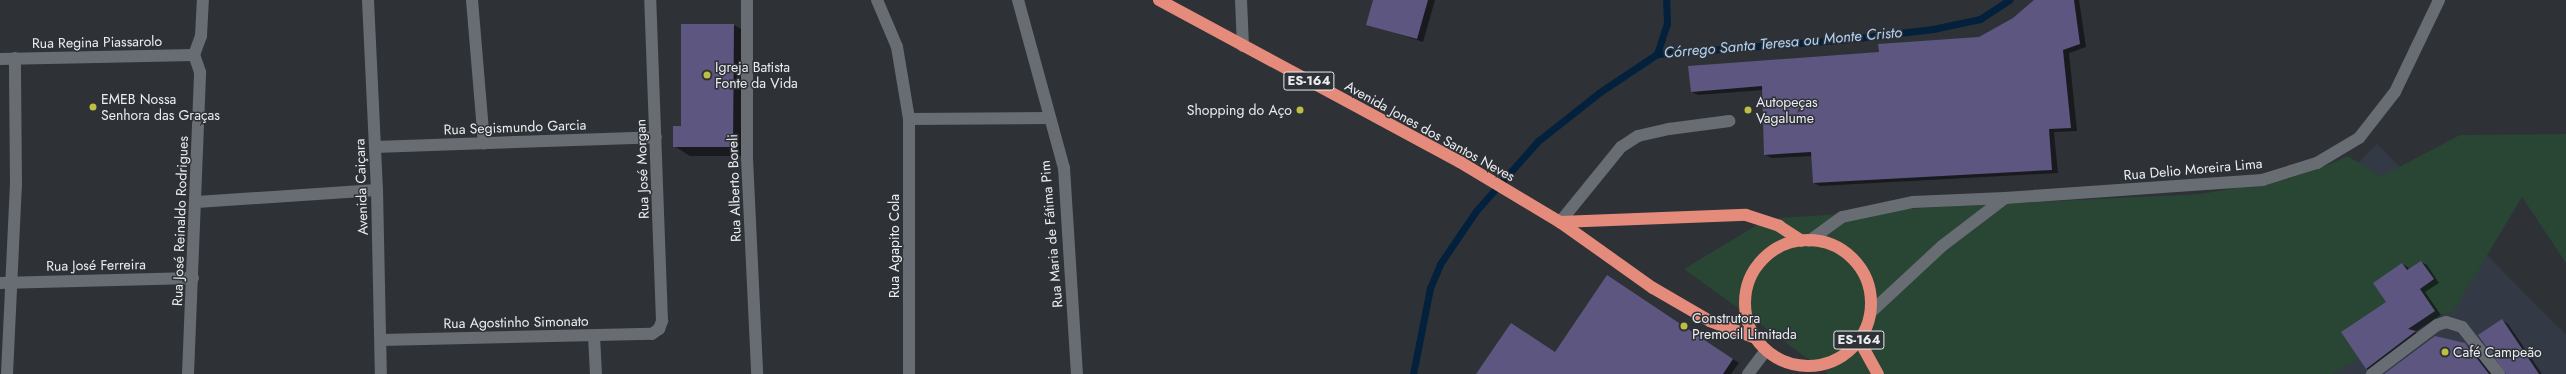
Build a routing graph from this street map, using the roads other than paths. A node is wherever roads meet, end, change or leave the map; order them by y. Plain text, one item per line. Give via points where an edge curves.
1 (203, 0) edge
2 (368, 0) edge
3 (472, 0) edge
4 (650, 0) edge
5 (747, 0) edge
6 (877, 0) edge
7 (1018, 0) edge
8 (1159, 0) edge
9 (1241, 0) edge
10 (2439, 0) edge
11 (1243, 46) junction
12 (194, 55) junction
13 (16, 58) junction
14 (0, 59) edge
15 (1050, 118) junction
16 (909, 119) junction
17 (1729, 121) dead end
18 (656, 137) junction
19 (484, 143) junction
20 (375, 146) junction
21 (377, 190) junction
22 (2005, 198) junction
23 (197, 202) junction
24 (1560, 222) junction
25 (1805, 241) junction
26 (193, 278) junction
27 (13, 282) junction
28 (0, 283) edge
29 (1870, 312) junction
30 (652, 334) joint
31 (594, 336) junction
32 (1756, 338) junction
33 (381, 340) junction
34 (1859, 340) junction
35 (1766, 350) junction
36 (1792, 364) junction
37 (7, 374) edge
38 (188, 374) edge
39 (381, 374) edge
40 (596, 374) edge
41 (756, 374) edge
42 (909, 374) edge
43 (1077, 374) edge
44 (1748, 374) edge
45 (1804, 374) edge
46 (1878, 374) edge
47 (2372, 374) edge
48 (2499, 374) edge

1 - 12 street via 201,36
2 - 20 street, Avenida Caiçara
3 - 19 street
4 - 18 street, Rua José Morgan
5 - 41 street, Rua Alberto Boreli via 747,158
6 - 16 street via 897,47
7 - 15 street, Rua Maria de Fátima Pim
8 - 11 highway, Avenida Jones dos Santos Neves / ES-164
9 - 11 street
10 - 22 street, Rua Delio Moreira Lima via 2395,92 2359,138 2317,163 2262,180
11 - 24 highway, Avenida Jones dos Santos Neves / ES-164 via 1460,162
12 - 13 street, Rua Regina Piassarolo
12 - 23 street, Rua José Reinaldo Rodrigues via 200,72
13 - 14 street, Rua Regina Piassarolo
13 - 27 street
15 - 16 street
15 - 43 street, Rua Maria de Fátima Pim via 1064,168
16 - 42 street, Rua Agapito Cola
17 - 24 street via 1638,136 1621,147
18 - 19 street, Rua Segismundo Garcia
18 - 30 street, Rua José Morgan via 662,321 659,329
19 - 20 street, Rua Segismundo Garcia
20 - 21 street, Avenida Caiçara
21 - 23 street
21 - 33 street, Avenida Caiçara
22 - 25 street, Rua Delio Moreira Lima via 1913,202 1875,208 1842,217
22 - 29 street via 1942,246
23 - 26 street, Rua José Reinaldo Rodrigues
24 - 25 highway, Avenida Jones dos Santos Neves / ES-164 via 1746,215 1779,226
24 - 32 highway, Avenida Jones dos Santos Neves / ES-164 via 1653,288 1710,321
25 - 29 highway, Avenida Jones dos Santos Neves / ES-164 via 1838,248 1850,257 1867,282
25 - 32 highway, Avenida Jones dos Santos Neves / ES-164 via 1779,248 1767,256 1749,280 1745,310
26 - 27 street, Rua José Ferreira
26 - 38 street, Rua José Reinaldo Rodrigues
27 - 28 street, Rua José Ferreira
27 - 37 street
29 - 34 highway, Avenida Jones dos Santos Neves / ES-164 via 1867,326
30 - 31 street, Rua Agostinho Simonato
31 - 33 street, Rua Agostinho Simonato
31 - 40 street
32 - 35 highway, Avenida Jones dos Santos Neves / ES-164
33 - 39 street, Avenida Caiçara
34 - 36 highway, Avenida Jones dos Santos Neves / ES-164 via 1837,359 1822,364
34 - 46 highway, ES-164
35 - 36 highway, Avenida Jones dos Santos Neves / ES-164
35 - 44 street
36 - 45 highway, Avenida Jones dos Santos Neves / ES-164
47 - 48 street via 2437,325 2446,322 2462,327

